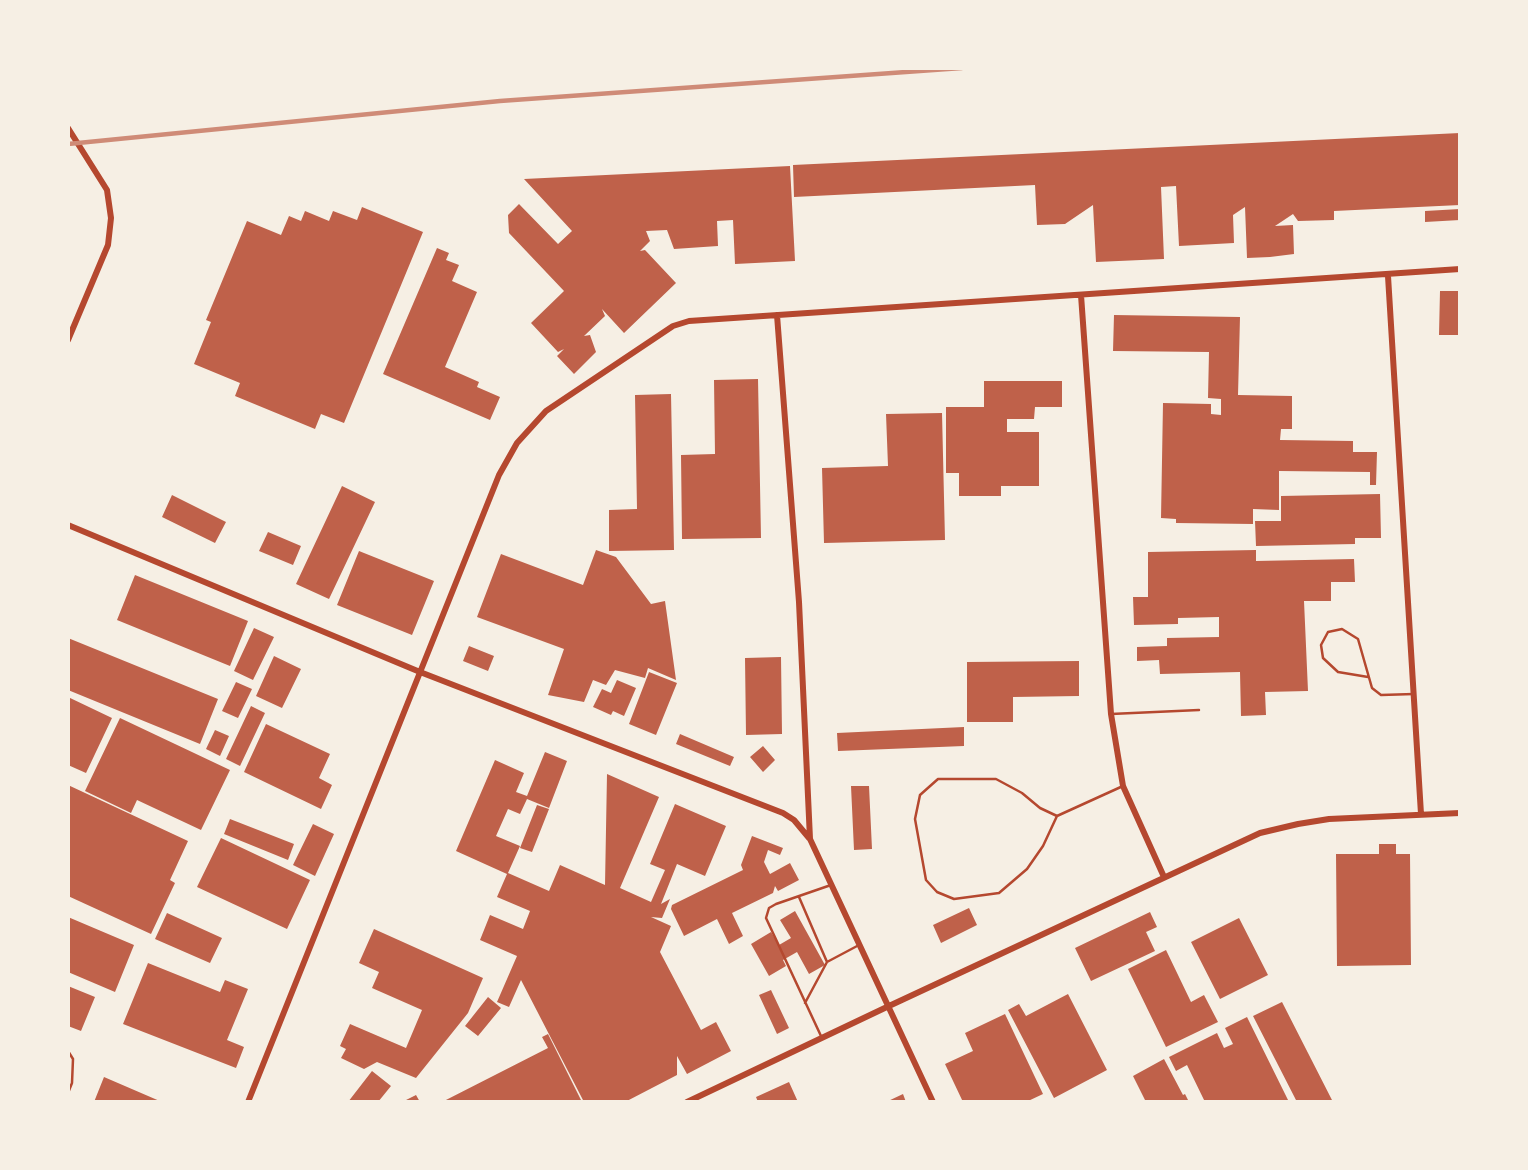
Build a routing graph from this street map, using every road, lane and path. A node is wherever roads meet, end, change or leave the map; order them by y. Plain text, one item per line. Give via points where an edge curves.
1 (68, 128) edge
2 (1460, 269) edge
3 (1388, 275) junction
4 (1081, 295) junction
5 (777, 315) junction
6 (68, 340) edge
7 (68, 525) edge
8 (419, 673) junction
9 (1368, 677) junction
10 (1414, 694) junction
11 (1199, 710) dead end
12 (1111, 713) junction
13 (1123, 786) junction
14 (1460, 813) edge
15 (1421, 814) junction
16 (1057, 816) junction
17 (810, 839) junction
18 (1164, 877) junction
19 (831, 885) junction
20 (799, 896) junction
21 (859, 945) junction
22 (827, 962) junction
23 (805, 1003) junction
24 (888, 1006) junction
25 (821, 1038) junction
26 (68, 1051) edge
27 (68, 1093) edge
28 (248, 1102) edge
29 (687, 1102) edge
30 (933, 1102) edge

1 - 6 street via 107,190 111,218 108,244
2 - 3 street
3 - 4 street
3 - 10 street
4 - 5 street
4 - 12 street
5 - 8 street via 702,319 673,326 546,411 517,443 499,475
5 - 17 street via 799,602
7 - 8 street
8 - 17 street via 783,814
8 - 28 street
9 - 9 lane via 1358,639 1342,629 1328,632 1321,645 1323,658 1338,672
9 - 10 lane via 1381,695
10 - 15 street
11 - 12 lane
12 - 13 street
13 - 16 lane
13 - 18 street
14 - 15 street
15 - 18 street via 1298,824 1261,833
16 - 16 lane via 1027,869 999,893 954,899 937,892 926,880 915,819 920,795 938,779 996,779
17 - 19 street
18 - 24 street
19 - 20 lane
19 - 21 street
20 - 22 lane
20 - 23 lane via 769,908 766,918
21 - 22 lane
21 - 24 street
22 - 23 lane
23 - 25 lane
24 - 25 street
24 - 30 street
25 - 29 street
26 - 27 lane via 74,1059

